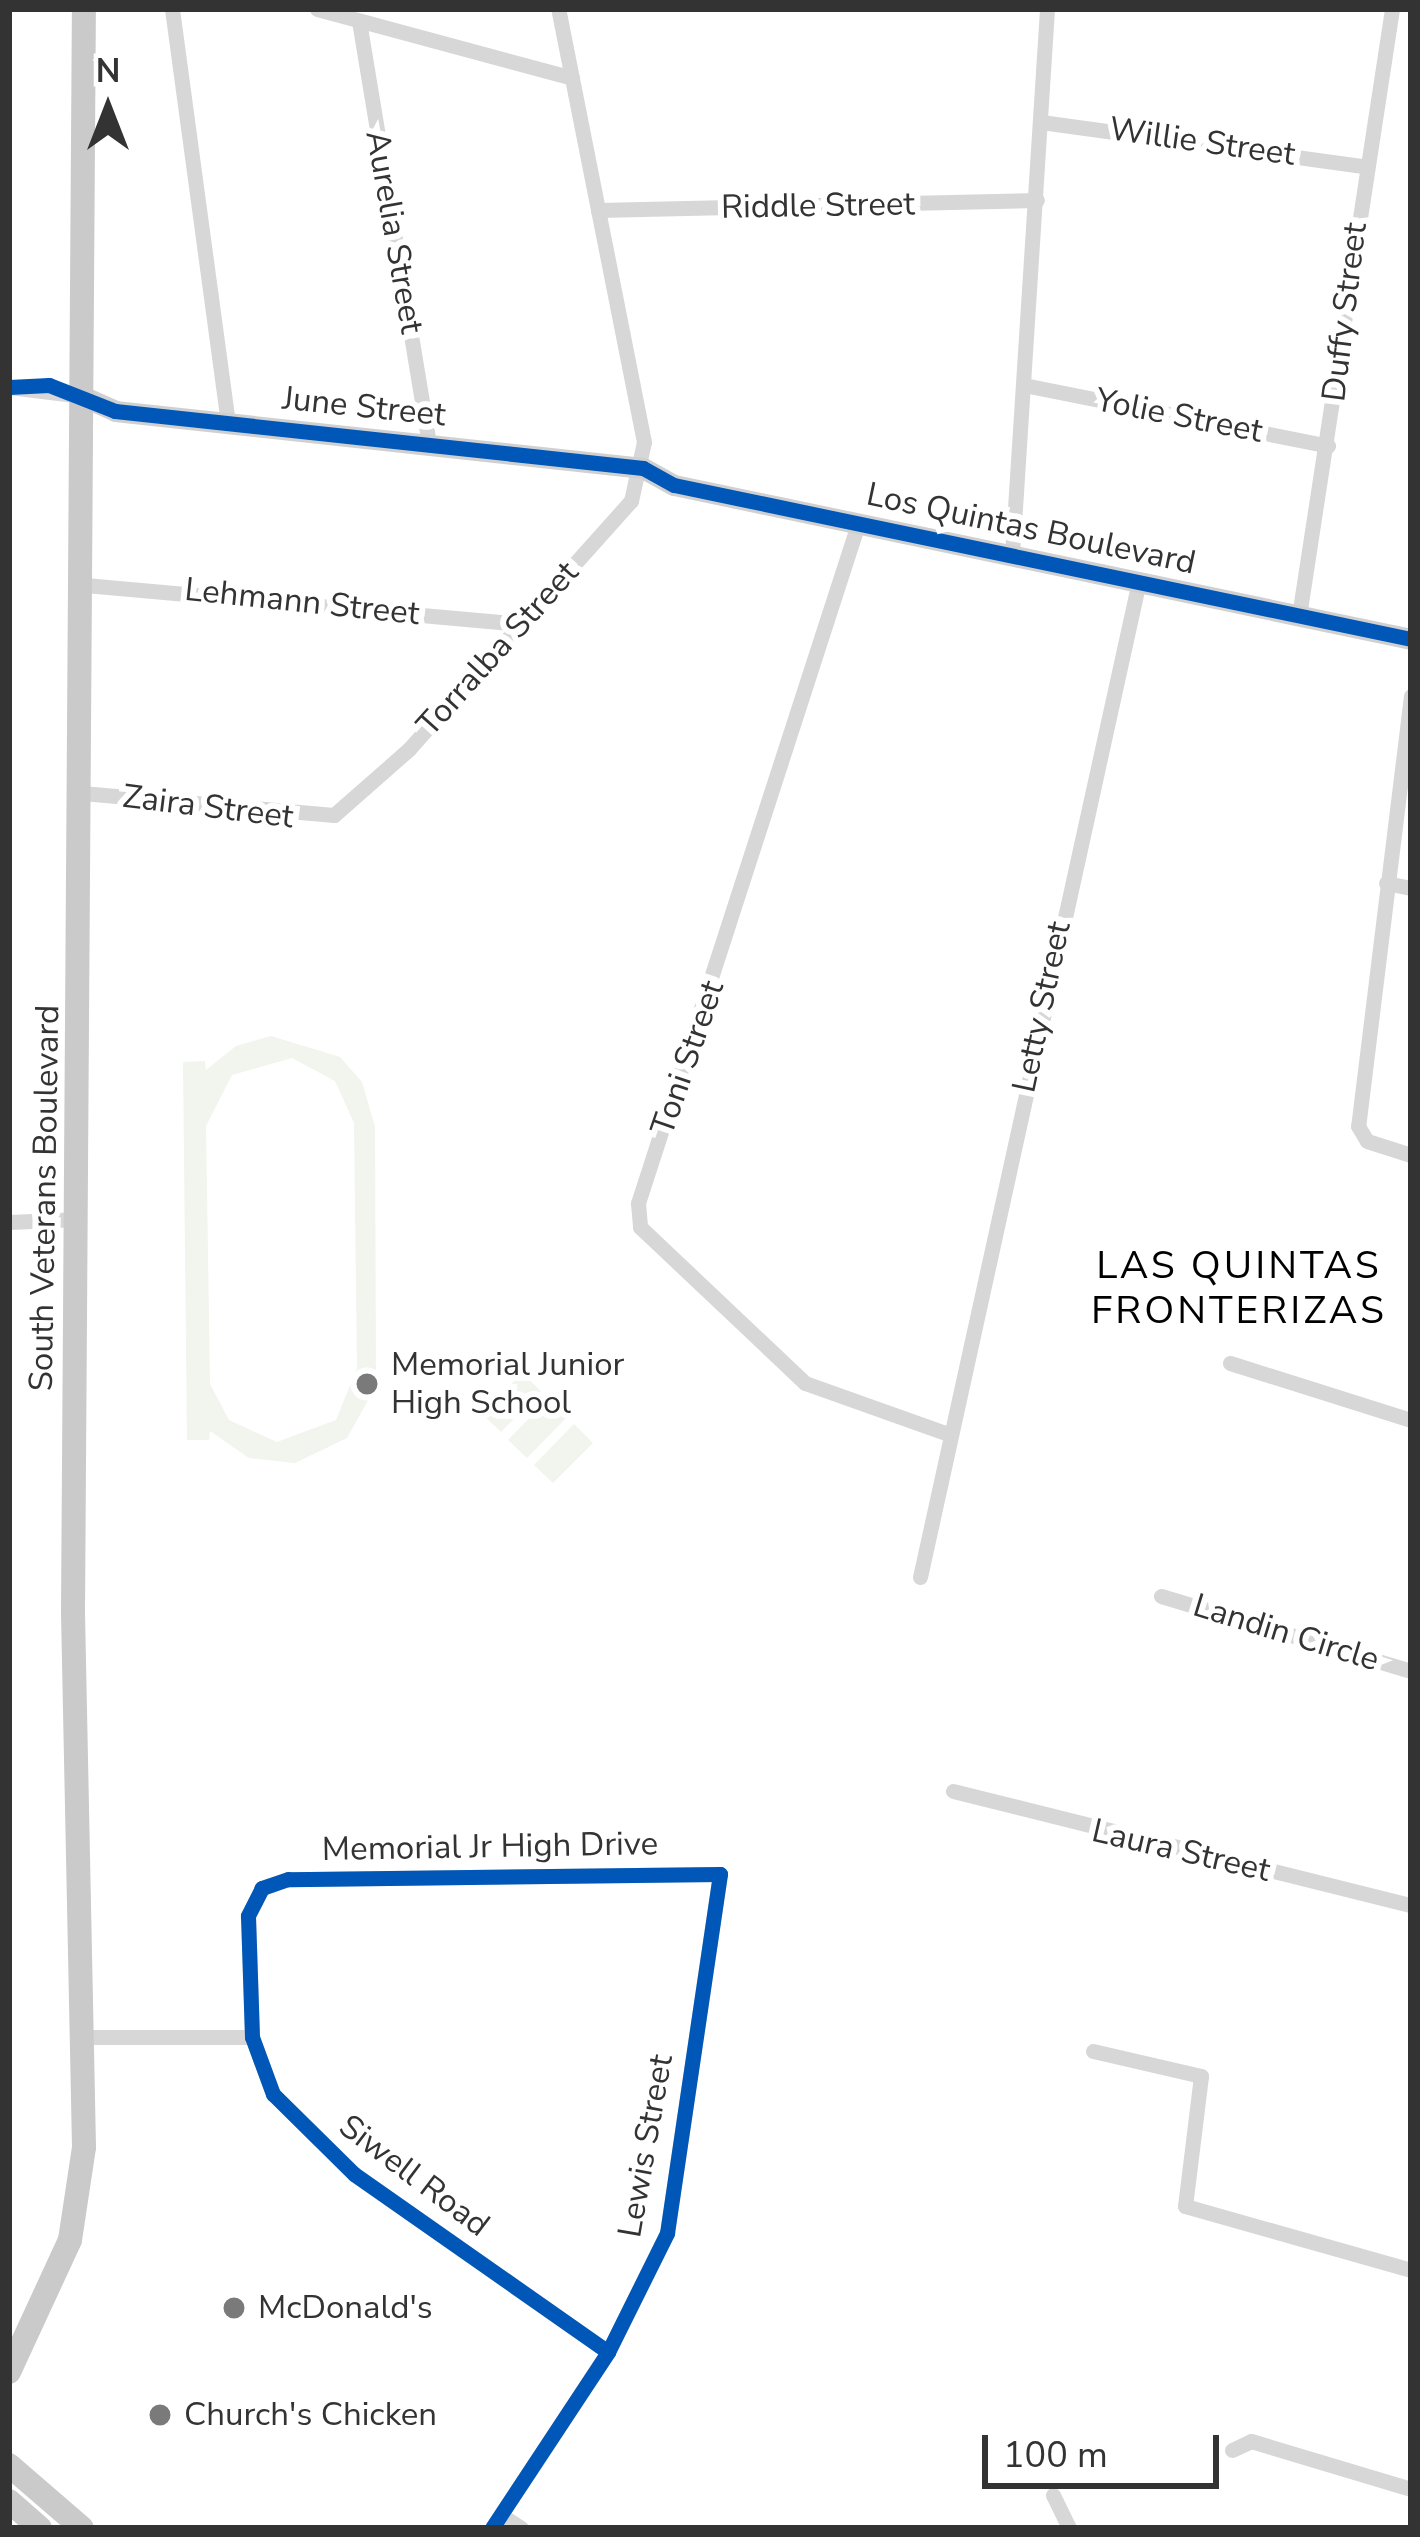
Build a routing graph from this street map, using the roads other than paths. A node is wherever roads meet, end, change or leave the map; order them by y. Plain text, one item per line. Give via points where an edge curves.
1 (84, 9) edge
2 (172, 9) edge
3 (317, 9) edge
4 (558, 9) edge
5 (1047, 9) edge
6 (1392, 9) edge
7 (359, 22) junction
8 (572, 78) junction
9 (1041, 122) junction
10 (1363, 166) junction
11 (1037, 200) junction
12 (598, 210) junction
13 (1029, 386) junction
14 (9, 387) edge
15 (82, 396) junction
16 (228, 423) junction
17 (429, 443) junction
18 (1328, 446) junction
19 (643, 468) junction
20 (858, 524) junction
21 (1012, 555) junction
22 (1139, 581) junction
23 (85, 585) junction
24 (1299, 616) junction
25 (520, 624) junction
26 (1411, 639) edge
27 (1411, 696) edge
28 (1407, 775) edge
29 (82, 793) junction
30 (334, 815) joint
31 (1386, 883) junction
32 (1411, 888) edge
33 (1411, 1155) edge
34 (79, 1219) junction
35 (9, 1222) edge
36 (1230, 1363) dead end
37 (1411, 1420) edge
38 (951, 1435) junction
39 (920, 1576) dead end
40 (1161, 1596) dead end
41 (1411, 1671) edge
42 (953, 1791) dead end
43 (720, 1874) joint
44 (1411, 1905) edge
45 (248, 1927) joint
46 (81, 2037) junction
47 (252, 2037) junction
48 (1094, 2051) dead end
49 (1411, 2270) edge
50 (19, 2346) edge
51 (608, 2352) junction
52 (9, 2372) edge
53 (1232, 2450) dead end
54 (9, 2465) edge
55 (1411, 2489) edge
56 (1053, 2495) dead end
57 (9, 2501) edge
58 (496, 2521) edge
59 (40, 2528) edge
60 (82, 2528) edge
61 (521, 2528) edge
62 (1069, 2528) edge

1 - 15 main road, South Veterans Boulevard
2 - 16 street
3 - 7 street
4 - 8 street
5 - 9 street
6 - 10 street, Duffy Street
7 - 8 street
7 - 17 street, Aurelia Street
8 - 12 street
9 - 10 street, Willie Street
9 - 11 street
10 - 18 street, Duffy Street
11 - 12 street, Riddle Street
11 - 13 street
12 - 19 street
13 - 18 street, Yolie Street
13 - 21 street
14 - 15 street
15 - 16 street, June Street via 115,411
15 - 23 main road, South Veterans Boulevard
16 - 17 street, June Street
17 - 19 street, June Street
18 - 24 street, Duffy Street
19 - 20 street, Los Quintas Boulevard via 674,485
19 - 25 street, Torralba Street via 631,501
20 - 21 street, Los Quintas Boulevard
20 - 38 street, Toni Street via 638,1203 640,1227 805,1383
21 - 22 street, Los Quintas Boulevard
22 - 24 street, Los Quintas Boulevard
22 - 38 street, Letty Street
23 - 25 street, Lehmann Street
23 - 29 main road, South Veterans Boulevard
24 - 26 street, Los Quintas Boulevard
25 - 30 street, Torralba Street via 409,749
27 - 28 street
28 - 31 street
29 - 30 street, Zaira Street
29 - 34 main road, South Veterans Boulevard
31 - 32 street
31 - 33 street via 1358,1126 1367,1141
34 - 35 street
34 - 46 main road, South Veterans Boulevard
36 - 37 street
38 - 39 street, Letty Street
40 - 41 street, Landin Circle
42 - 44 street, Laura Street
43 - 45 street, Memorial Jr High Drive via 288,1879 262,1888
43 - 51 street, Lewis Street via 667,2233
45 - 47 street, Siwell Road
46 - 47 street
46 - 50 main road, South Veterans Boulevard via 79,2196
47 - 51 street, Siwell Road via 273,2094 306,2133
48 - 49 street via 1201,2076 1185,2206
50 - 52 main road, South Veterans Boulevard
51 - 58 street, Lewis Street
53 - 55 street via 1252,2441
54 - 60 main road
56 - 62 street
57 - 59 main road
58 - 61 street

